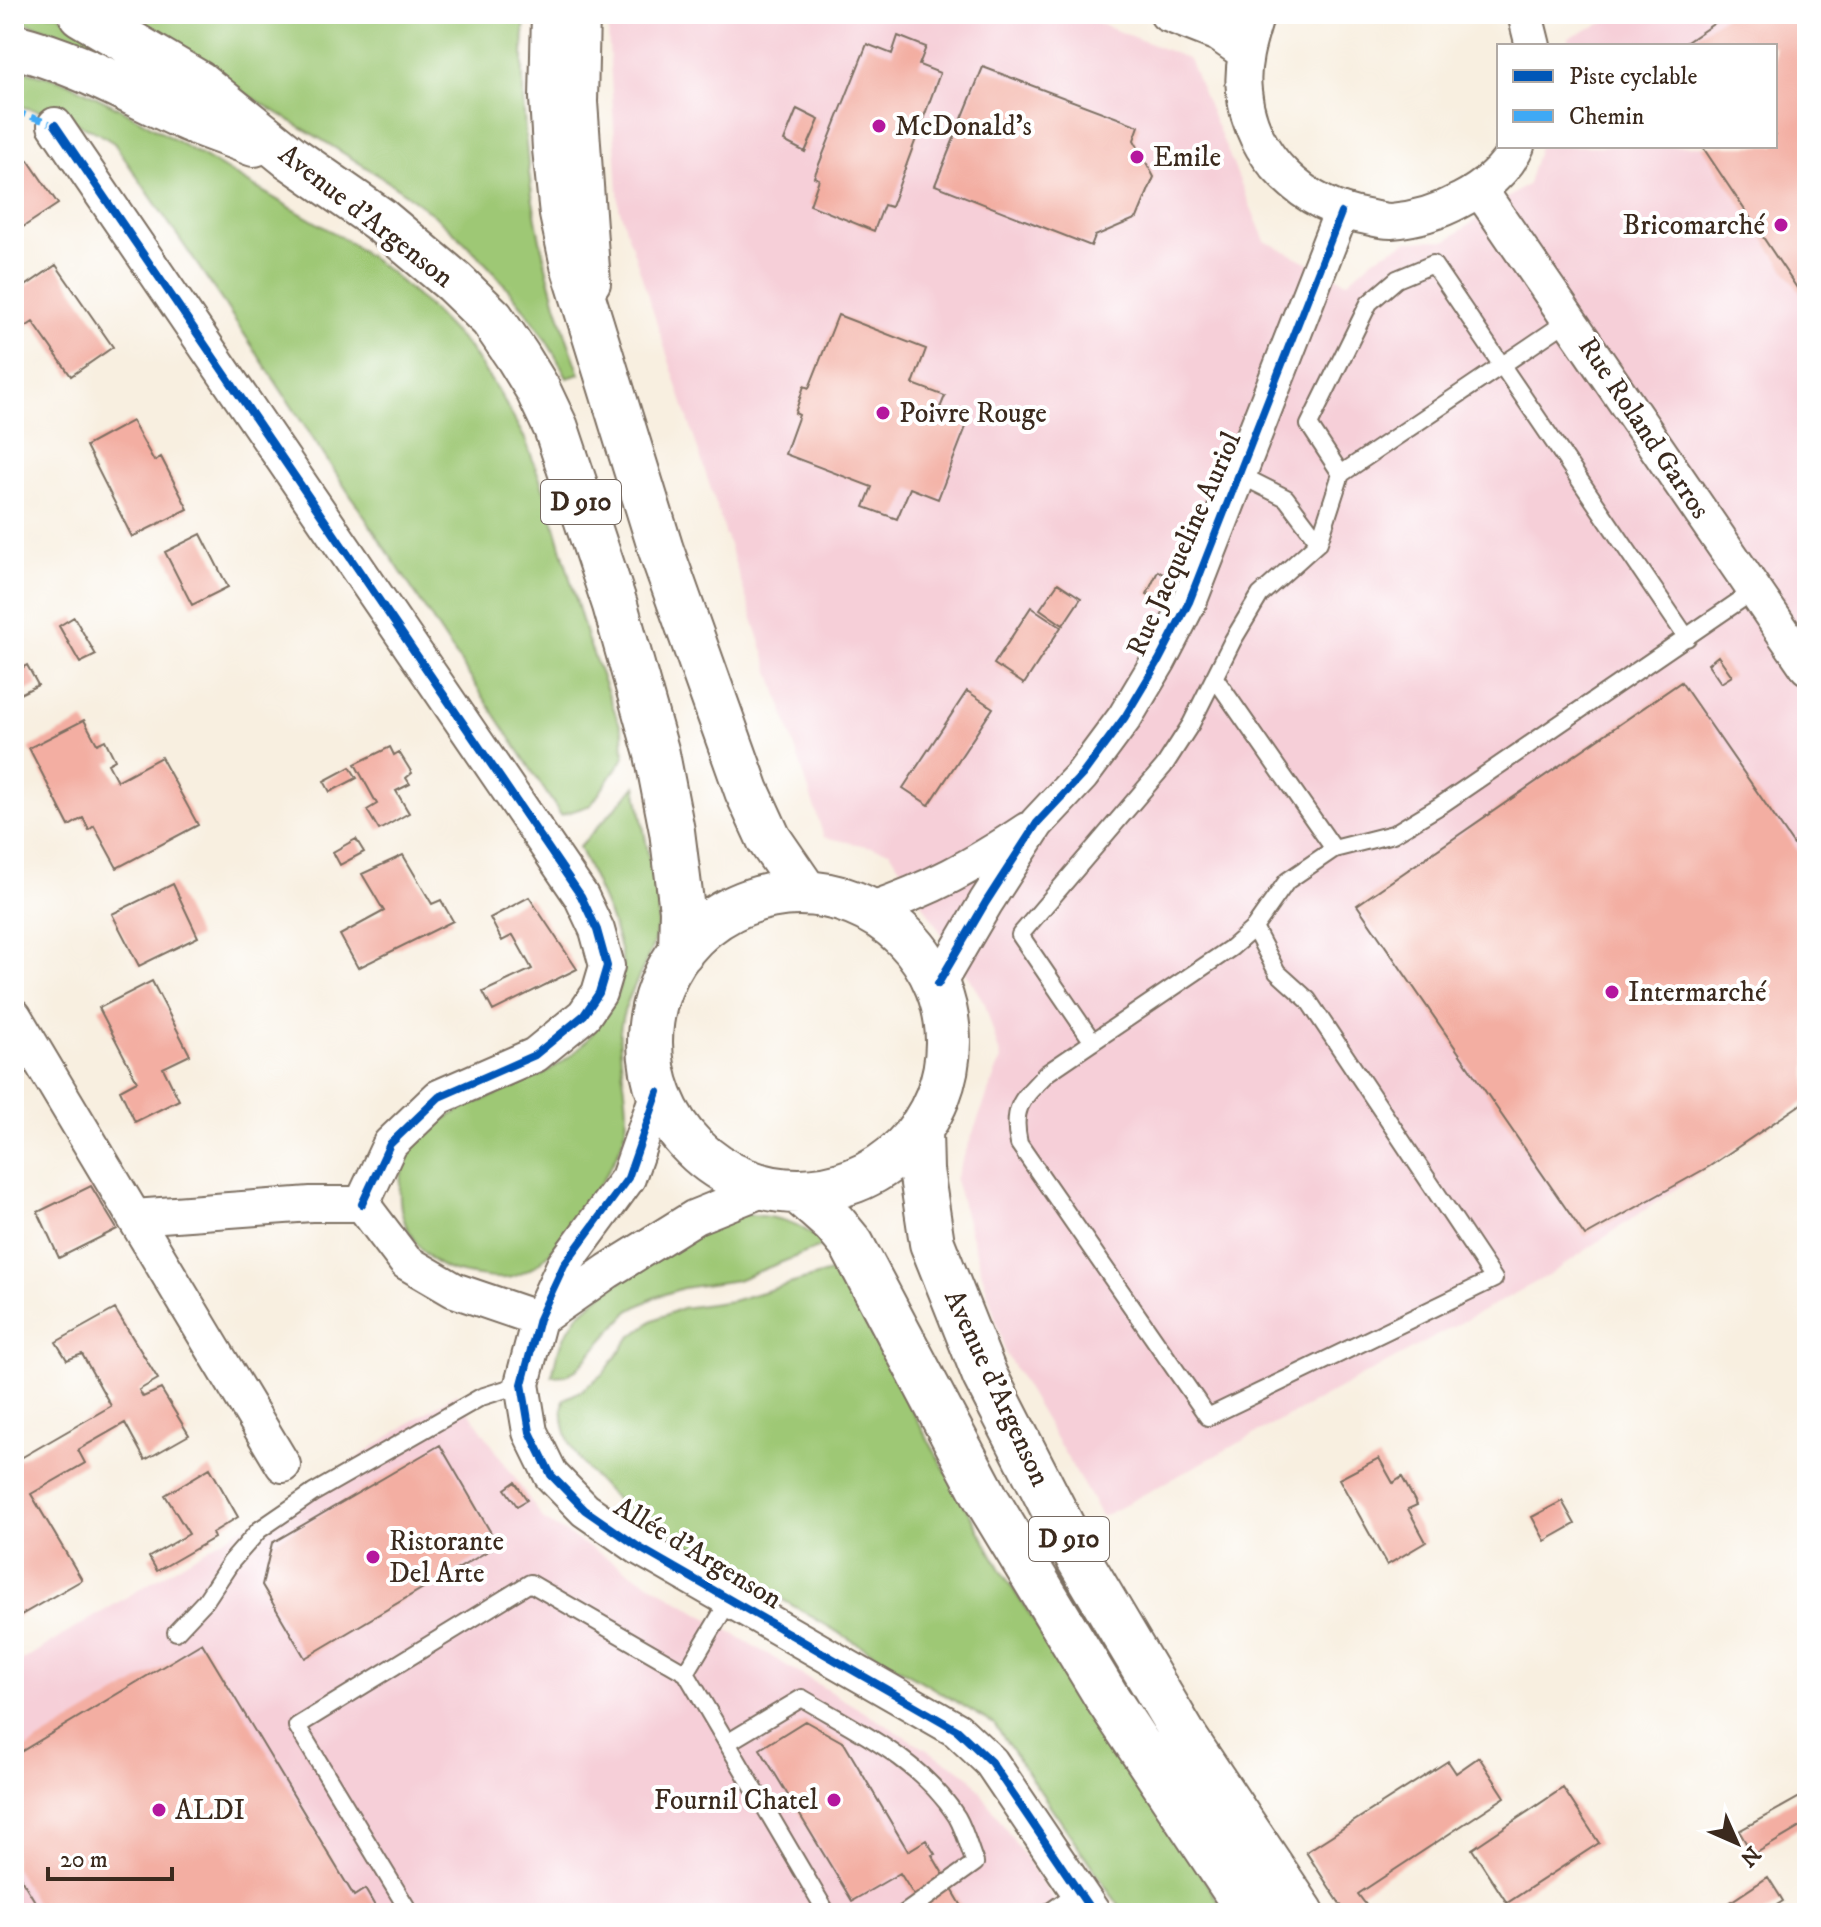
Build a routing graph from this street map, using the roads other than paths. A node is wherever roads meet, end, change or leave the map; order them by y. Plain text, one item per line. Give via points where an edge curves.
1 (81, 14) edge
2 (554, 14) edge
3 (582, 14) edge
4 (1167, 14) edge
5 (1257, 14) edge
6 (14, 46) edge
7 (1244, 52) junction
8 (55, 125) dead end
9 (1516, 148) edge
10 (290, 157) junction
11 (1480, 190) junction
12 (1341, 213) junction
13 (1569, 320) junction
14 (597, 347) junction
15 (1502, 365) junction
16 (1341, 474) junction
17 (1240, 475) junction
18 (1319, 542) junction
19 (1755, 590) junction
20 (1687, 638) junction
21 (1807, 667) edge
22 (1215, 678) junction
23 (1037, 823) junction
24 (1334, 849) junction
25 (806, 893) junction
26 (869, 910) junction
27 (1254, 928) junction
28 (681, 952) junction
29 (938, 984) junction
30 (14, 1016) edge
31 (1093, 1042) junction
32 (658, 1092) junction
33 (920, 1131) junction
34 (783, 1190) junction
35 (362, 1204) junction
36 (134, 1217) junction
37 (539, 1319) junction
38 (522, 1384) junction
39 (283, 1465) dead end
40 (730, 1599) junction
41 (176, 1632) dead end
42 (686, 1673) junction
43 (727, 1743) junction
44 (1086, 1902) edge
45 (410, 1913) edge
46 (827, 1913) edge
47 (905, 1913) edge
48 (1048, 1913) edge
49 (1250, 1913) edge
50 (1302, 1913) edge

1 - 10 main road, Avenue d'Argenson / D 910 via 198,83
2 - 14 main road, D 910 via 552,98 562,214
3 - 14 street via 580,102
4 - 7 street via 1218,34
5 - 7 street
6 - 10 main road via 55,57 181,116
7 - 12 street via 1244,93 1262,144 1276,167 1306,194
8 - 35 street via 581,896 604,954 607,966 599,993 584,1015 535,1055 439,1097 390,1144
9 - 11 street
10 - 28 main road, Avenue d'Argenson / D 910 via 379,219 454,282 492,319 537,388 556,428 610,590 657,754 682,910
11 - 12 street via 1437,213 1389,221
11 - 13 street, Rue Roland Garros
12 - 17 street, Rue Jacqueline Auriol
13 - 15 lane
13 - 19 street, Rue Roland Garros
14 - 25 main road, D 910 via 661,550 747,791 769,839
15 - 16 lane
15 - 16 lane via 1433,264 1397,279 1369,303 1309,425
15 - 20 lane
16 - 18 lane
17 - 18 lane via 1286,498
17 - 23 street, Rue Jacqueline Auriol via 1189,602 1159,660 1091,763
18 - 22 lane via 1260,595
19 - 20 lane
19 - 21 street, Rue Roland Garros
20 - 24 lane via 1393,834
22 - 24 lane
22 - 31 lane via 1164,766 1020,935
23 - 26 street, Rue Jacqueline Auriol via 958,874
23 - 29 street, Rue Jacqueline Auriol
24 - 27 lane via 1287,881
25 - 26 main road
25 - 28 main road via 758,898 715,919
26 - 29 main road via 910,941
27 - 31 lane
27 - 31 lane via 1277,972 1308,1000 1494,1279 1208,1417 1019,1144 1014,1122 1023,1097 1047,1073
28 - 32 main road via 662,983 651,1019 650,1056
29 - 33 main road via 947,1021 948,1059 939,1097
30 - 36 street
32 - 34 main road via 683,1136 721,1170
32 - 37 street, Allée d’Argenson via 628,1178 564,1265
33 - 34 main road via 887,1163 845,1184
33 - 50 main road, Avenue d'Argenson / D 910 via 932,1243 985,1376 1095,1585 1186,1739
34 - 37 street via 695,1217
34 - 49 main road, Avenue d'Argenson / D 910 via 834,1223 852,1245 987,1500 1109,1701
35 - 36 street
35 - 37 street via 406,1262 454,1290
36 - 39 street
37 - 38 street, Allée d’Argenson
38 - 40 street, Allée d’Argenson via 530,1432 551,1475 640,1548
38 - 41 lane via 481,1397 259,1530
40 - 42 lane
40 - 44 street, Allée d’Argenson via 957,1730 991,1762
42 - 43 lane
42 - 45 lane via 530,1583 297,1726
43 - 46 lane
43 - 47 lane via 802,1698 891,1751 929,1781 958,1819 975,1863
44 - 48 lane

